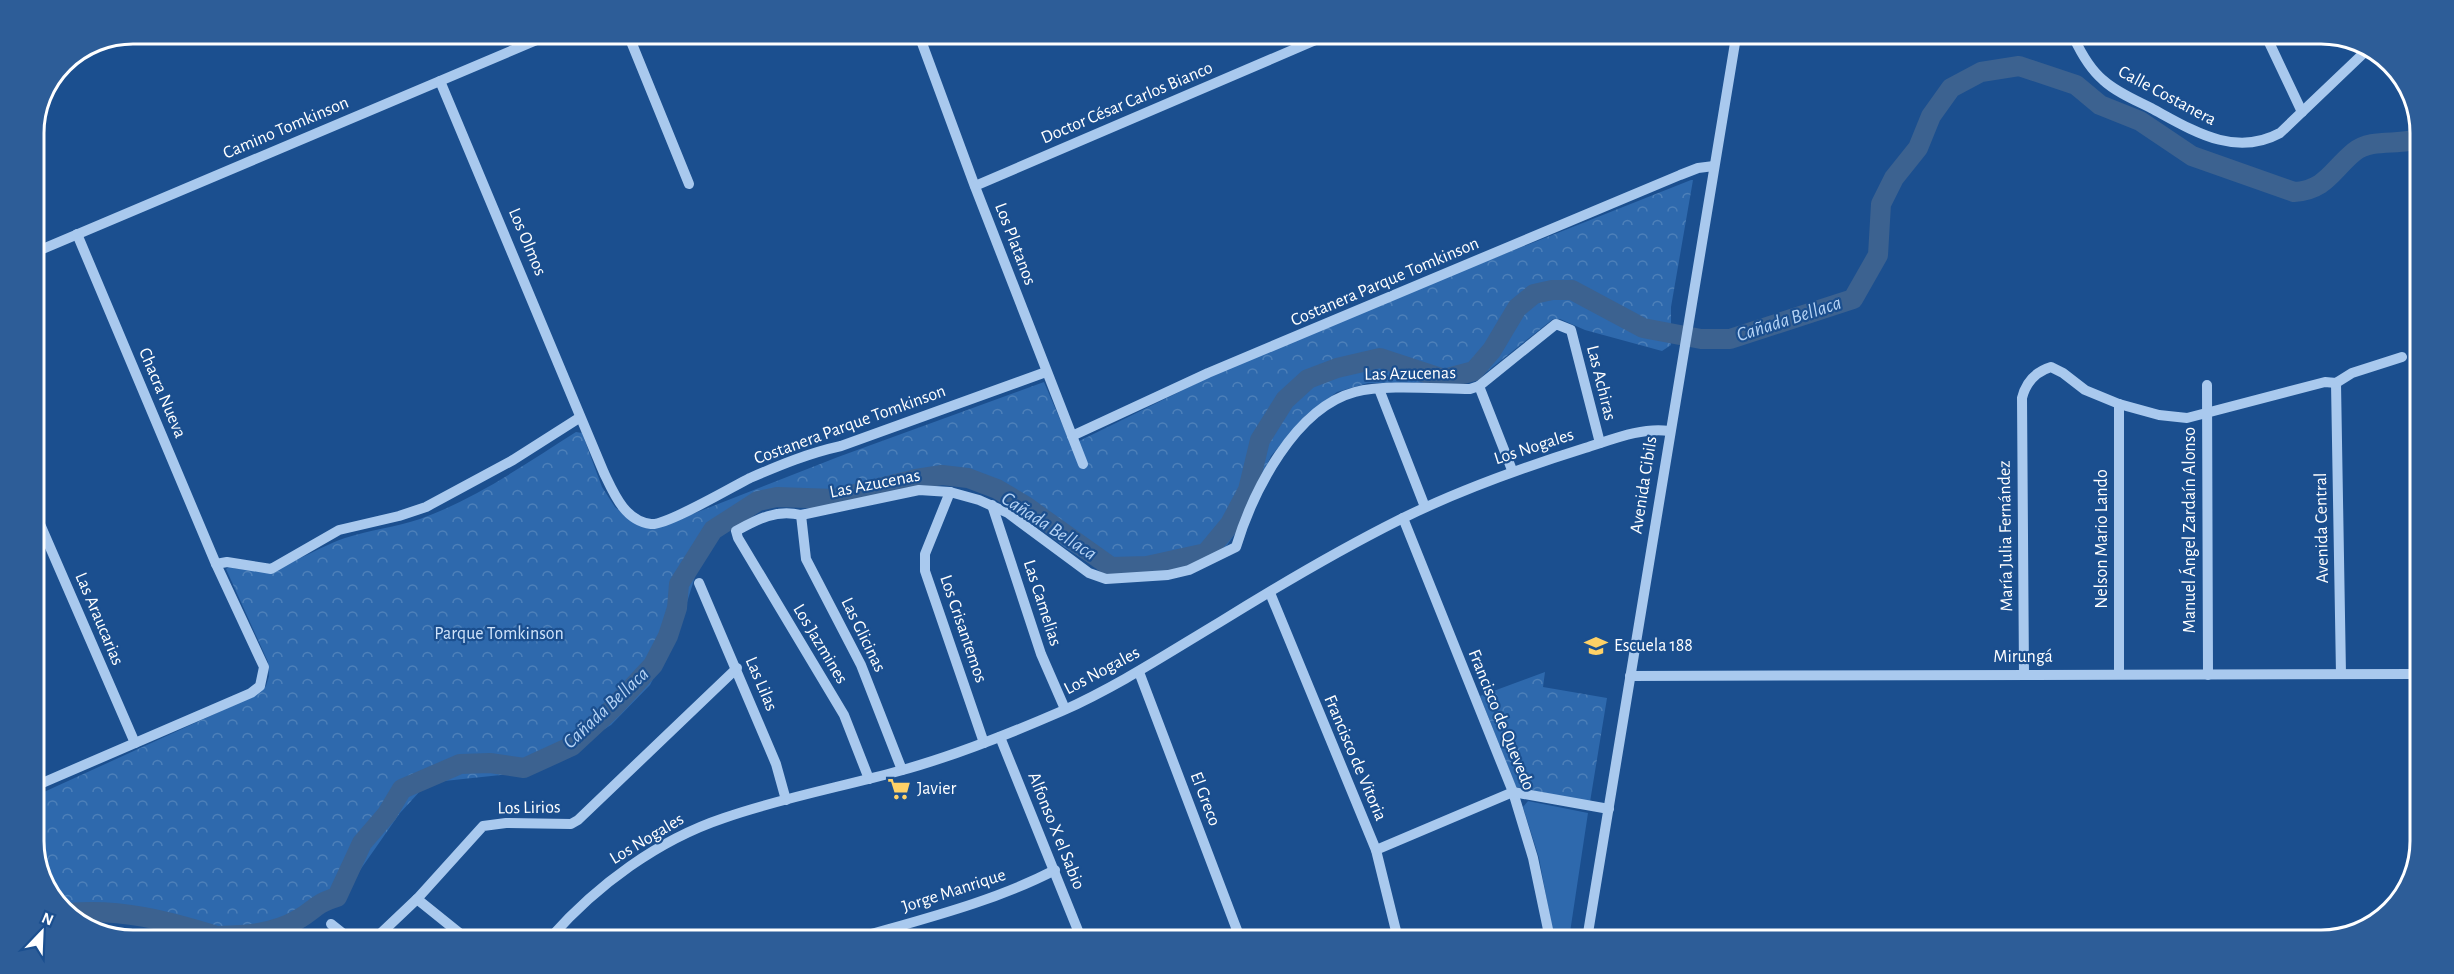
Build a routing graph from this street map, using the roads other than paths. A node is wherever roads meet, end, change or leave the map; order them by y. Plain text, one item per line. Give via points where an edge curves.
1 (527, 44) edge
2 (632, 44) edge
3 (922, 44) edge
4 (1306, 44) edge
5 (1735, 44) edge
6 (2078, 44) edge
7 (2270, 44) edge
8 (2363, 54) edge
9 (440, 81) junction
10 (2302, 112) junction
11 (1714, 166) junction
12 (688, 184) dead end
13 (975, 186) junction
14 (77, 234) junction
15 (44, 248) edge
16 (1571, 330) joint
17 (2402, 357) dead end
18 (1046, 372) junction
19 (2336, 382) junction
20 (2207, 385) dead end
21 (1479, 386) junction
22 (1379, 389) junction
23 (2119, 404) junction
24 (2206, 414) junction
25 (579, 418) junction
26 (1669, 431) junction
27 (1072, 436) junction
28 (1600, 443) junction
29 (1083, 464) dead end
30 (1512, 470) junction
31 (950, 492) junction
32 (992, 504) junction
33 (1425, 507) junction
34 (801, 514) junction
35 (1403, 518) junction
36 (735, 531) joint
37 (44, 533) edge
38 (216, 564) junction
39 (699, 583) dead end
40 (1270, 593) junction
41 (737, 668) junction
42 (1139, 672) junction
43 (2119, 673) junction
44 (2024, 674) junction
45 (2341, 674) junction
46 (2410, 674) edge
47 (2208, 675) junction
48 (1630, 676) junction
49 (1065, 709) junction
50 (1000, 737) junction
51 (135, 743) junction
52 (984, 743) junction
53 (902, 770) junction
54 (869, 779) junction
55 (44, 782) edge
56 (1513, 792) junction
57 (786, 800) junction
58 (1609, 809) junction
59 (1376, 850) junction
60 (1055, 870) junction
61 (417, 899) junction
62 (331, 924) dead end
63 (338, 930) edge
64 (384, 930) edge
65 (456, 930) edge
66 (558, 930) edge
67 (887, 930) edge
68 (1078, 930) edge
69 (1238, 930) edge
70 (1396, 930) edge
71 (1548, 930) edge
72 (1589, 930) edge

1 - 9 street, Camino Tomkinson
2 - 12 street
3 - 13 street, Los Platanos
4 - 13 street, Doctor César Carlos Bianco
5 - 11 street, Avenida Cibils
6 - 10 street, Calle Costanera via 2103,80 2207,138 2238,144 2265,141
7 - 10 street
8 - 10 street, Calle Costanera
9 - 14 street, Camino Tomkinson
9 - 25 street, Los Olmos
11 - 26 street, Avenida Cibils
11 - 27 street, Costanera Parque Tomkinson via 1680,175 1208,374
13 - 18 street, Los Platanos
14 - 15 street, Camino Tomkinson
14 - 38 street, Chacra Nueva
16 - 21 street, Las Azucenas via 1560,324 1550,327
16 - 28 street, Las Achiras
17 - 19 street
18 - 25 street, Costanera Parque Tomkinson via 841,446 809,453 653,525 629,514 619,504
18 - 27 street, Los Platanos
19 - 24 street
19 - 45 street, Avenida Central
20 - 24 street, Manuel Ángel Zardaín Alonso
21 - 22 street, Las Azucenas
21 - 30 street
22 - 32 street, Las Azucenas via 1342,396 1308,422 1264,479 1236,547 1189,570 1106,579 1089,573
22 - 33 street
23 - 24 street via 2159,415 2187,418
23 - 43 street, Nelson Mario Lando
23 - 44 street, María Julia Fernández via 2085,390 2051,368 2025,386
24 - 47 street, Manuel Ángel Zardaín Alonso
25 - 38 street via 513,460 426,507 339,530 271,569
26 - 28 street, Los Nogales via 1646,430
26 - 48 street, Avenida Cibils
27 - 29 street, Los Platanos
28 - 30 street, Los Nogales
30 - 33 street, Los Nogales
31 - 32 street, Las Azucenas
31 - 34 street, Las Azucenas via 919,490
31 - 52 street, Los Crisantemos via 926,554 925,571
32 - 49 street, Las Camelias via 1041,654
33 - 35 street, Los Nogales
34 - 36 street, Las Azucenas via 772,514
34 - 53 street, Las Glicinas via 806,560 861,665
35 - 40 street, Los Nogales
35 - 56 street, Francisco de Quevedo
36 - 54 street, Los Jazmines via 844,715
37 - 51 street, Las Araucarias
38 - 51 street via 264,667 260,686
39 - 41 street, Las Lilas
40 - 42 street, Los Nogales
40 - 59 street, Francisco de Vitoria
41 - 57 street, Las Lilas via 776,764
41 - 61 street, Los Lirios via 578,820 572,824 483,826
42 - 49 street, Los Nogales
42 - 69 street, El Greco
43 - 44 street, Mirungá
43 - 47 street, Mirungá
44 - 48 street, Mirungá
45 - 46 street, Mirungá
45 - 47 street, Mirungá
48 - 58 street, Avenida Cibils
49 - 50 street, Los Nogales
50 - 52 street, Los Nogales
50 - 60 street, Alfonso X el Sabio
51 - 55 street
52 - 53 street, Los Nogales
53 - 54 street, Los Nogales
54 - 57 street, Los Nogales
56 - 58 street
56 - 59 street
56 - 71 street, Francisco de Quevedo via 1533,858
57 - 66 street, Los Nogales via 722,818 657,849 585,902
58 - 72 street, Avenida Cibils
59 - 70 street, Francisco de Vitoria
60 - 67 street, Jorge Manrique via 1028,884
60 - 68 street, Alfonso X el Sabio
61 - 64 street, Los Lirios
61 - 65 street
62 - 63 street

